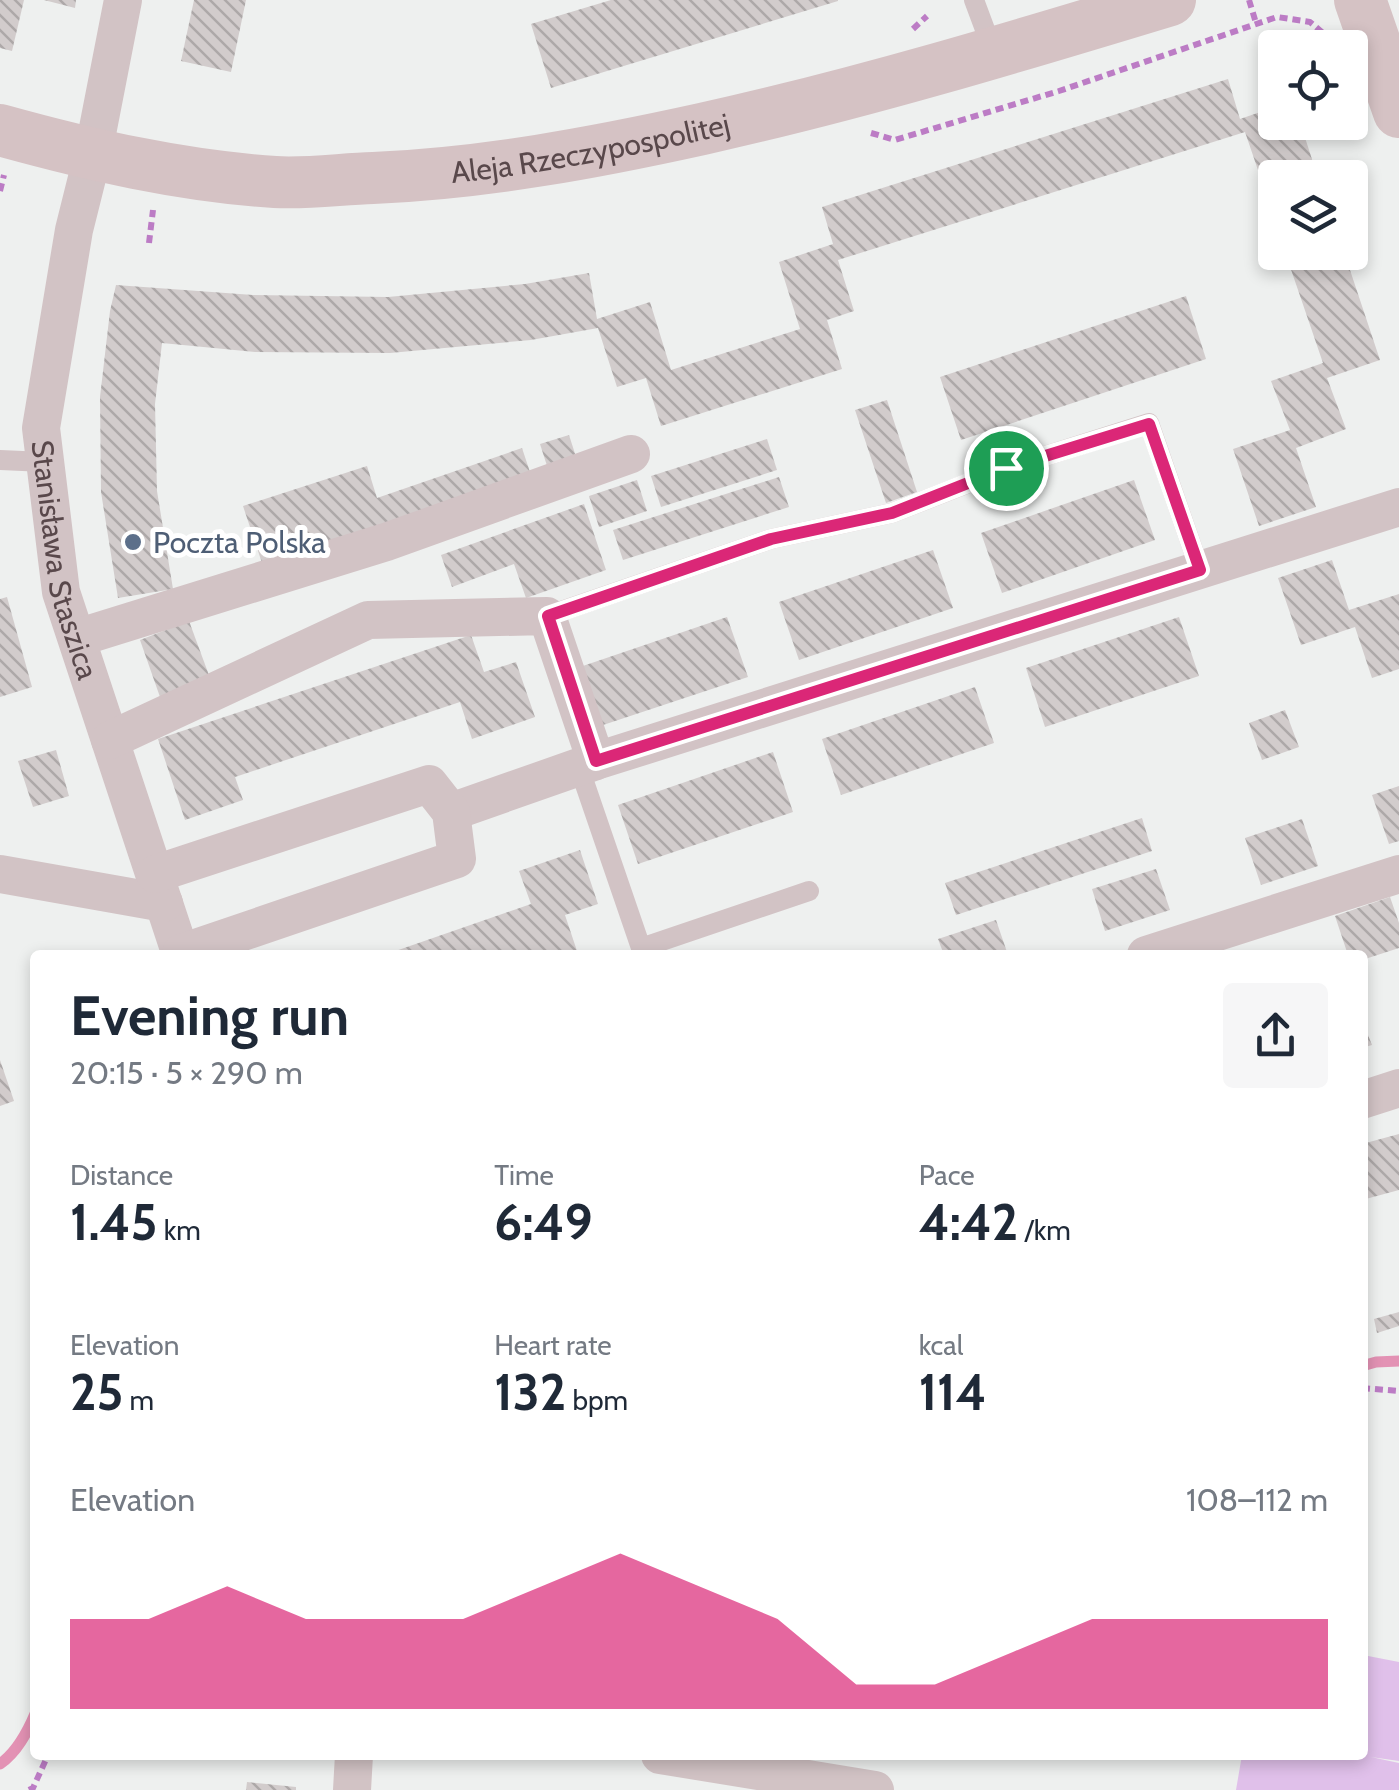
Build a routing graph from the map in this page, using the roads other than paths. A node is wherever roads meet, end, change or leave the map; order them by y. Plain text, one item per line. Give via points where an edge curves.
1 (124, 0) edge
2 (974, 0) edge
3 (1170, 0) edge
4 (1344, 18) edge
5 (993, 52) junction
6 (1399, 112) edge
7 (0, 130) edge
8 (93, 154) junction
9 (631, 454) dead end
10 (0, 460) edge
11 (45, 462) junction
12 (1399, 506) edge
13 (1200, 570) junction
14 (548, 616) junction
15 (77, 638) junction
16 (110, 740) junction
17 (588, 764) junction
18 (451, 812) junction
19 (0, 874) edge
20 (1399, 874) edge
21 (160, 888) junction
22 (808, 891) dead end
23 (180, 950) edge
24 (193, 950) edge
25 (1162, 950) edge
26 (1399, 1088) edge
27 (1368, 1098) edge
28 (354, 1760) edge
29 (691, 1760) edge
30 (352, 1790) edge
31 (876, 1790) edge

1 - 8 street, Stanisława Staszica
2 - 5 lane
3 - 5 street, Aleja Rzeczypospolitej
4 - 6 street
5 - 8 street, Aleja Rzeczypospolitej via 605,151 429,176 278,182
7 - 8 street, Aleja Rzeczypospolitej
8 - 11 street, Stanisława Staszica via 41,428
9 - 15 street via 386,542
10 - 11 lane
11 - 15 street, Stanisława Staszica via 60,592
12 - 13 street
13 - 14 lane via 1149,424 1006,468 892,513 771,539
13 - 17 street
14 - 16 street via 368,620
14 - 17 street
15 - 16 street, Stanisława Staszica
16 - 21 street, Stanisława Staszica
17 - 18 street
17 - 22 lane via 642,948
18 - 21 street via 429,784
18 - 24 street via 457,859
19 - 21 street
20 - 25 street
21 - 23 street, Stanisława Staszica
26 - 27 street
28 - 30 street
29 - 31 street

